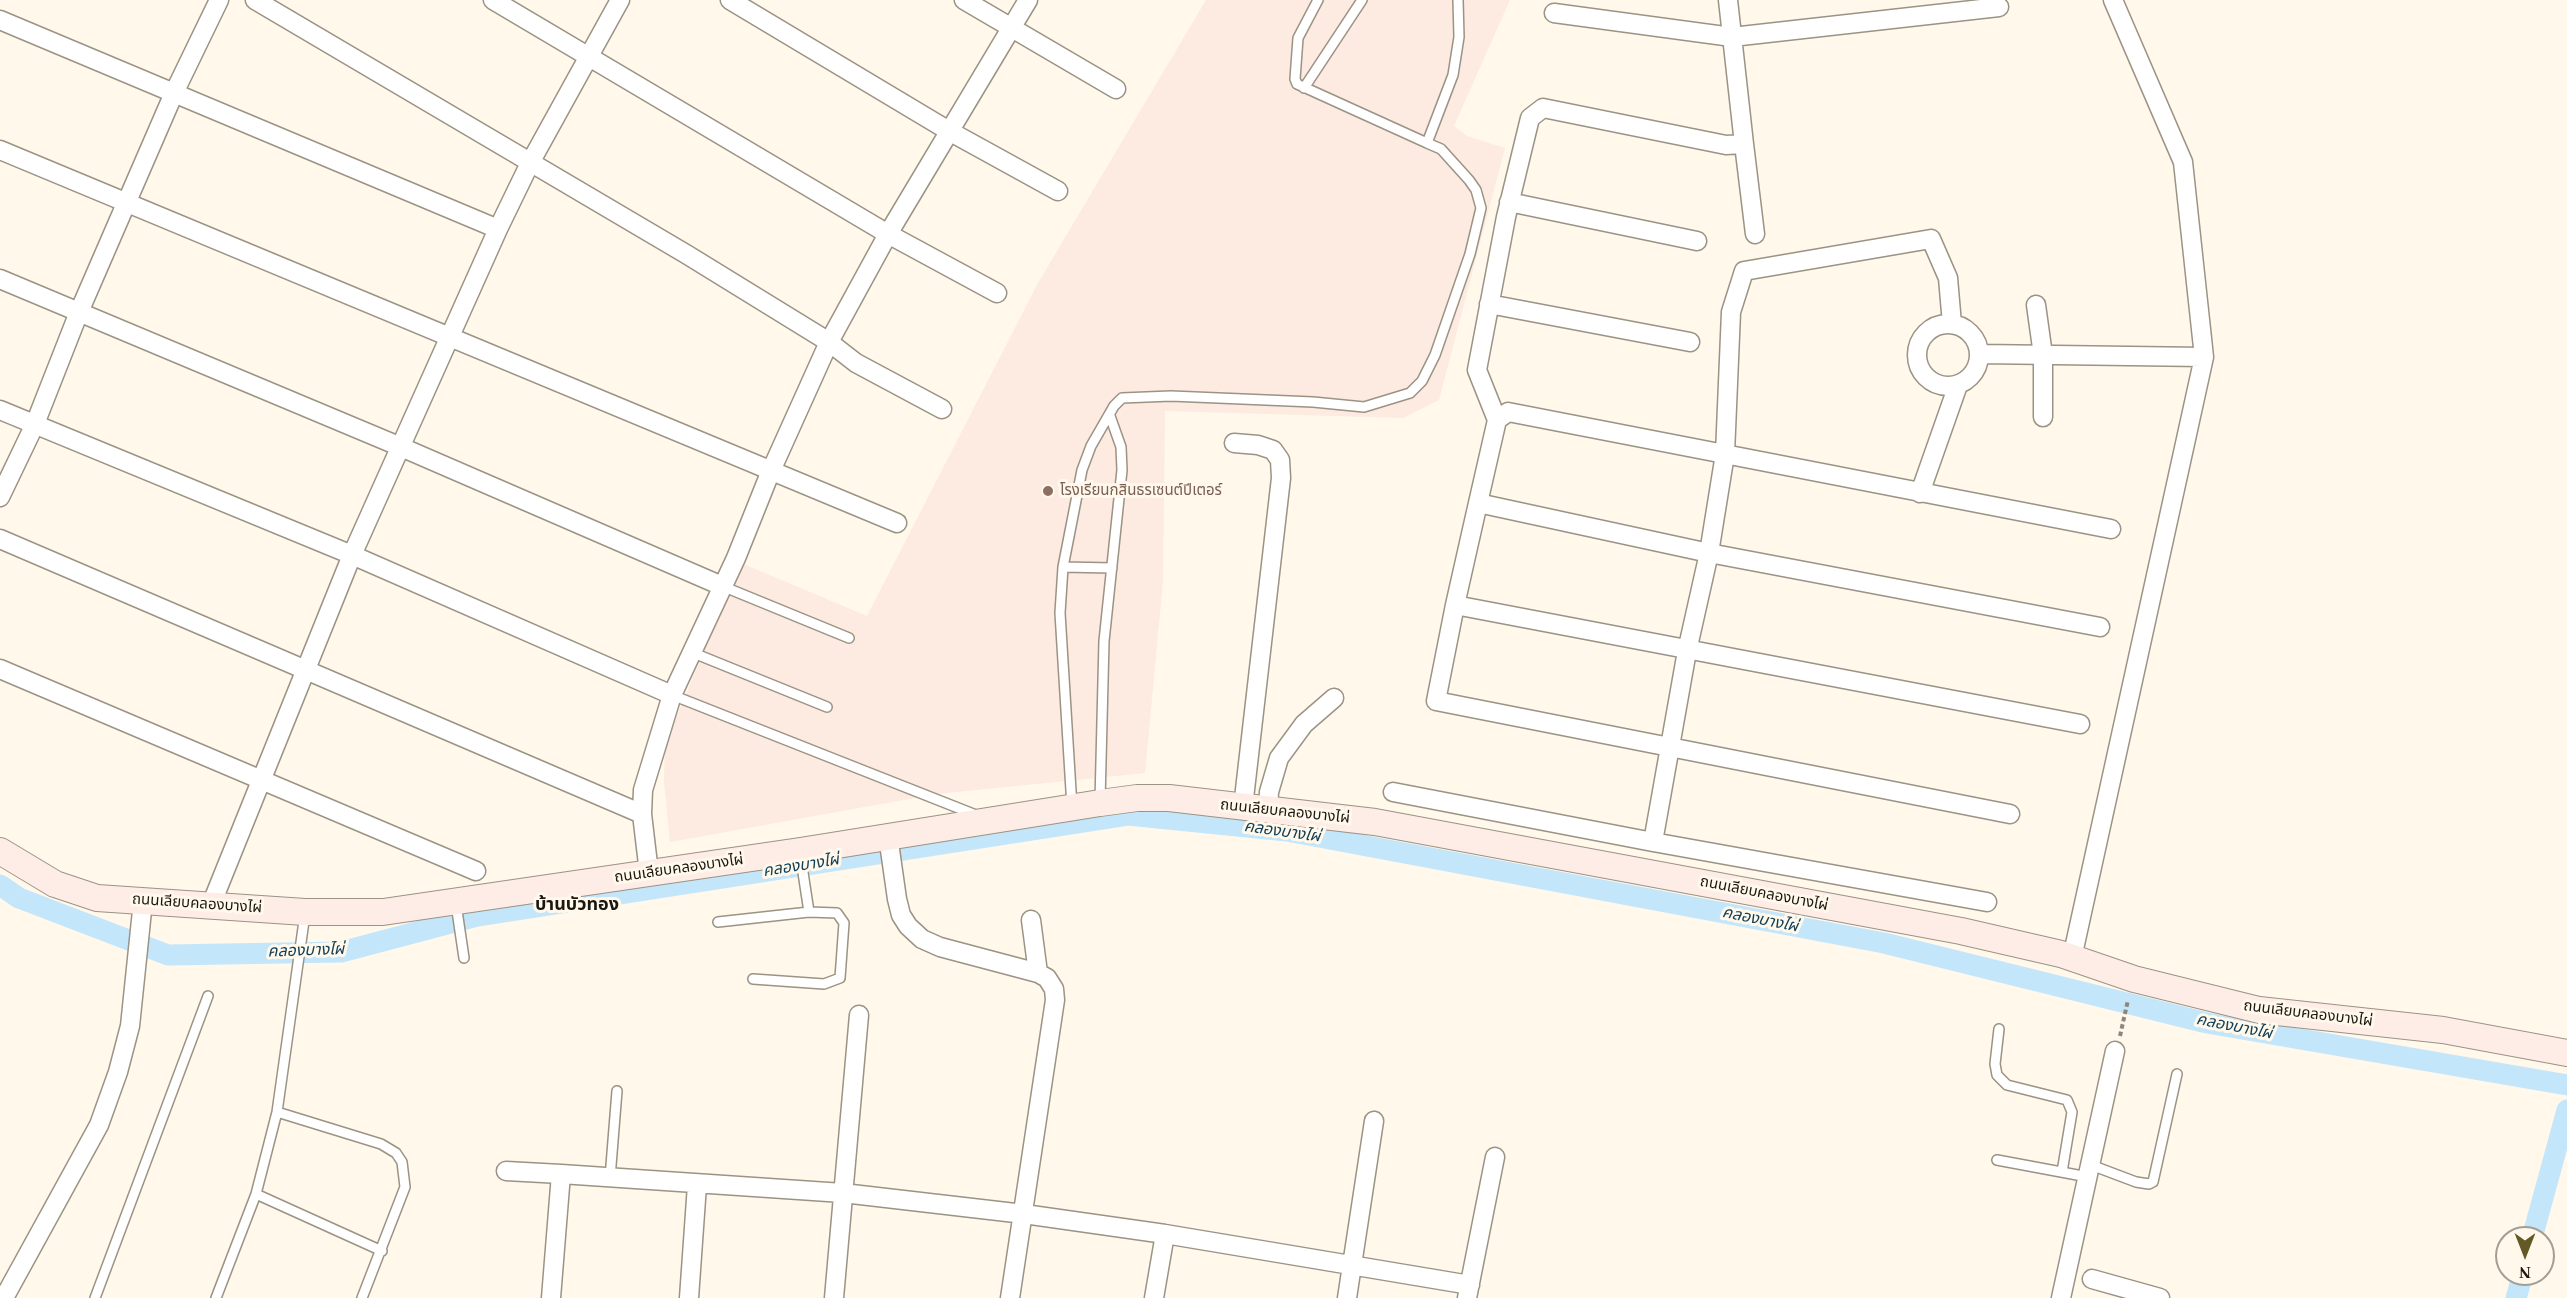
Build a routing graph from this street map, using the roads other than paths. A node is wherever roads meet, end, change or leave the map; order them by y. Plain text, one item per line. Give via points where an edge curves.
1 (219, 0) edge
2 (255, 0) edge
3 (493, 0) edge
4 (620, 0) edge
5 (730, 0) edge
6 (964, 0) edge
7 (1028, 0) edge
8 (1318, 0) edge
9 (1362, 0) edge
10 (1458, 0) edge
11 (1728, 0) edge
12 (2113, 0) edge
13 (1999, 8) dead end
14 (1554, 13) dead end
15 (0, 20) edge
16 (1012, 28) junction
17 (1732, 37) junction
18 (588, 55) junction
19 (1304, 88) junction
20 (1116, 89) dead end
21 (174, 93) junction
22 (949, 131) junction
23 (1427, 143) junction
24 (1744, 144) junction
25 (0, 150) edge
26 (530, 162) junction
27 (1058, 191) dead end
28 (1509, 202) junction
29 (127, 204) junction
30 (498, 229) junction
31 (888, 234) junction
32 (1755, 234) dead end
33 (1697, 241) dead end
34 (0, 279) edge
35 (997, 293) dead end
36 (1489, 304) junction
37 (2036, 305) dead end
38 (79, 312) junction
39 (1952, 324) junction
40 (450, 338) junction
41 (829, 342) junction
42 (1690, 342) dead end
43 (1980, 354) junction
44 (2043, 355) junction
45 (2204, 357) junction
46 (1958, 385) junction
47 (942, 409) dead end
48 (0, 410) edge
49 (1110, 416) junction
50 (2043, 417) dead end
51 (1497, 420) junction
52 (35, 424) junction
53 (1234, 443) dead end
54 (401, 447) junction
55 (1725, 454) junction
56 (770, 473) junction
57 (1920, 492) junction
58 (0, 497) edge
59 (1478, 503) junction
60 (897, 523) dead end
61 (2111, 529) dead end
62 (0, 538) edge
63 (1709, 553) junction
64 (352, 555) junction
65 (1063, 567) junction
66 (1113, 568) junction
67 (722, 586) junction
68 (1455, 605) junction
69 (2100, 627) dead end
70 (849, 638) dead end
71 (1687, 651) junction
72 (691, 652) junction
73 (304, 668) junction
74 (0, 669) edge
75 (672, 695) junction
76 (1334, 698) dead end
77 (827, 707) dead end
78 (2080, 724) dead end
79 (1669, 745) junction
80 (263, 779) junction
81 (1393, 792) dead end
82 (1100, 803) junction
83 (1243, 807) junction
84 (1072, 809) junction
85 (1268, 809) junction
86 (642, 814) junction
87 (2010, 814) dead end
88 (993, 821) junction
89 (889, 842) junction
90 (1653, 842) junction
91 (0, 851) edge
92 (801, 855) junction
93 (476, 871) dead end
94 (649, 873) junction
95 (142, 900) junction
96 (1988, 902) dead end
97 (211, 905) junction
98 (456, 908) junction
99 (809, 908) junction
100 (305, 912) junction
101 (1031, 920) dead end
102 (718, 922) dead end
103 (464, 958) dead end
104 (2072, 958) junction
105 (1038, 973) junction
106 (753, 979) dead end
107 (208, 996) dead end
108 (859, 1015) dead end
109 (1999, 1029) dead end
110 (2115, 1051) dead end
111 (2567, 1053) edge
112 (2177, 1074) dead end
113 (617, 1091) dead end
114 (277, 1112) junction
115 (1374, 1121) dead end
116 (1495, 1157) dead end
117 (1998, 1160) dead end
118 (506, 1171) dead end
119 (2089, 1171) junction
120 (2062, 1172) junction
121 (561, 1174) junction
122 (610, 1178) junction
123 (698, 1185) junction
124 (843, 1193) junction
125 (256, 1194) junction
126 (1024, 1214) junction
127 (1165, 1234) junction
128 (382, 1251) junction
129 (1353, 1264) junction
130 (2092, 1279) dead end
131 (1469, 1291) edge
132 (4, 1298) edge
133 (95, 1298) edge
134 (216, 1298) edge
135 (362, 1298) edge
136 (551, 1298) edge
137 (689, 1298) edge
138 (834, 1298) edge
139 (1010, 1298) edge
140 (1154, 1298) edge
141 (1347, 1298) edge
142 (2061, 1298) edge
143 (2160, 1298) edge

1 - 21 street
2 - 26 street
3 - 18 street
4 - 18 street
5 - 22 street
6 - 16 street
7 - 16 street
8 - 19 lane via 1298,38 1295,79
9 - 19 lane
10 - 23 lane via 1459,37 1453,75
11 - 17 street
12 - 45 street via 2183,162
13 - 17 street
14 - 17 street
15 - 21 street
16 - 20 street
16 - 22 street
17 - 24 street
18 - 26 street
18 - 31 street
19 - 23 lane
21 - 29 street
21 - 30 street
22 - 27 street
22 - 31 street
23 - 49 lane via 1441,149 1469,180 1481,208 1470,254 1435,355 1422,381 1410,393 1364,406 1132,397 1122,398
24 - 28 street via 1726,145 1543,108 1530,118
24 - 32 street
25 - 29 street
26 - 30 street
26 - 41 street
28 - 33 street
28 - 36 street
29 - 38 street
29 - 40 street
30 - 40 street
31 - 35 street
31 - 41 street
34 - 38 street
36 - 42 street
36 - 51 street via 1477,370
37 - 44 street
38 - 52 street
38 - 54 street
39 - 43 street via 1971,334
39 - 46 street via 1931,328 1923,336 1916,356 1929,381 1948,387
39 - 55 street via 1948,278 1931,238 1744,271 1731,312
40 - 54 street
40 - 56 street
41 - 47 street via 856,363
41 - 56 street
43 - 44 street
43 - 46 street via 1974,374
44 - 45 street
44 - 50 street
45 - 104 street
46 - 57 street
48 - 52 street
49 - 65 lane via 1091,446 1082,470
49 - 66 lane via 1121,447 1121,493
51 - 55 street via 1508,412
51 - 59 street
52 - 58 street
52 - 64 street
53 - 83 street via 1273,450 1280,460 1281,478
54 - 64 street
54 - 67 street
55 - 57 street
55 - 63 street
56 - 60 street
56 - 67 street
57 - 61 street
59 - 63 street
59 - 68 street
62 - 73 street
63 - 69 street
63 - 71 street
64 - 73 street
64 - 75 street
65 - 66 lane
65 - 84 lane via 1060,613
66 - 82 lane via 1104,641
67 - 70 lane
67 - 72 street
68 - 71 street
68 - 79 street via 1436,701
71 - 78 street
71 - 79 street
72 - 75 street
72 - 77 lane
73 - 80 street
73 - 86 street
74 - 80 street
75 - 86 street via 643,790
75 - 88 lane
76 - 85 street via 1304,724 1279,758
79 - 87 street
79 - 90 street
80 - 93 street
80 - 97 street
81 - 90 street
82 - 83 street, ถนนเลียบคลองบางไผ่ via 1169,798
82 - 84 street, ถนนเลียบคลองบางไผ่
83 - 85 street, ถนนเลียบคลองบางไผ่
84 - 88 street, ถนนเลียบคลองบางไผ่
85 - 104 street, ถนนเลียบคลองบางไผ่ via 1387,824 1961,931
86 - 94 street
88 - 89 street, ถนนเลียบคลองบางไผ่
89 - 92 street, ถนนเลียบคลองบางไผ่
89 - 105 street via 901,915 922,939
90 - 96 street
91 - 95 street, ถนนเลียบคลองบางไผ่ via 78,894
92 - 94 street, ถนนเลียบคลองบางไผ่
92 - 99 lane
94 - 98 street, ถนนเลียบคลองบางไผ่
95 - 97 street, ถนนเลียบคลองบางไผ่
95 - 132 street via 130,1026 118,1072 99,1125
97 - 100 street, ถนนเลียบคลองบางไผ่
98 - 100 street, ถนนเลียบคลองบางไผ่
98 - 103 lane
99 - 102 lane
99 - 106 lane via 842,916 845,934 840,978 824,984
100 - 114 lane
101 - 105 street
104 - 111 street, ถนนเลียบคลองบางไผ่ via 2134,979 2259,1010 2443,1030
105 - 126 street via 1051,984 1055,1000
107 - 133 lane
108 - 124 street
109 - 120 lane via 1997,1075 2007,1085 2067,1100 2072,1112
110 - 119 street
112 - 119 lane via 2154,1182 2136,1182
113 - 122 lane
114 - 125 lane
114 - 128 lane via 381,1144 396,1153 402,1162 405,1186
115 - 129 street
116 - 131 street
117 - 120 lane
118 - 121 street
119 - 120 lane
119 - 142 street
121 - 122 street
121 - 136 street
122 - 123 street
123 - 124 street
123 - 137 street
124 - 126 street
124 - 138 street
125 - 128 lane
125 - 134 lane
126 - 127 street
126 - 139 street
127 - 129 street
127 - 140 street
128 - 135 lane
129 - 131 street
129 - 141 street
130 - 143 street

